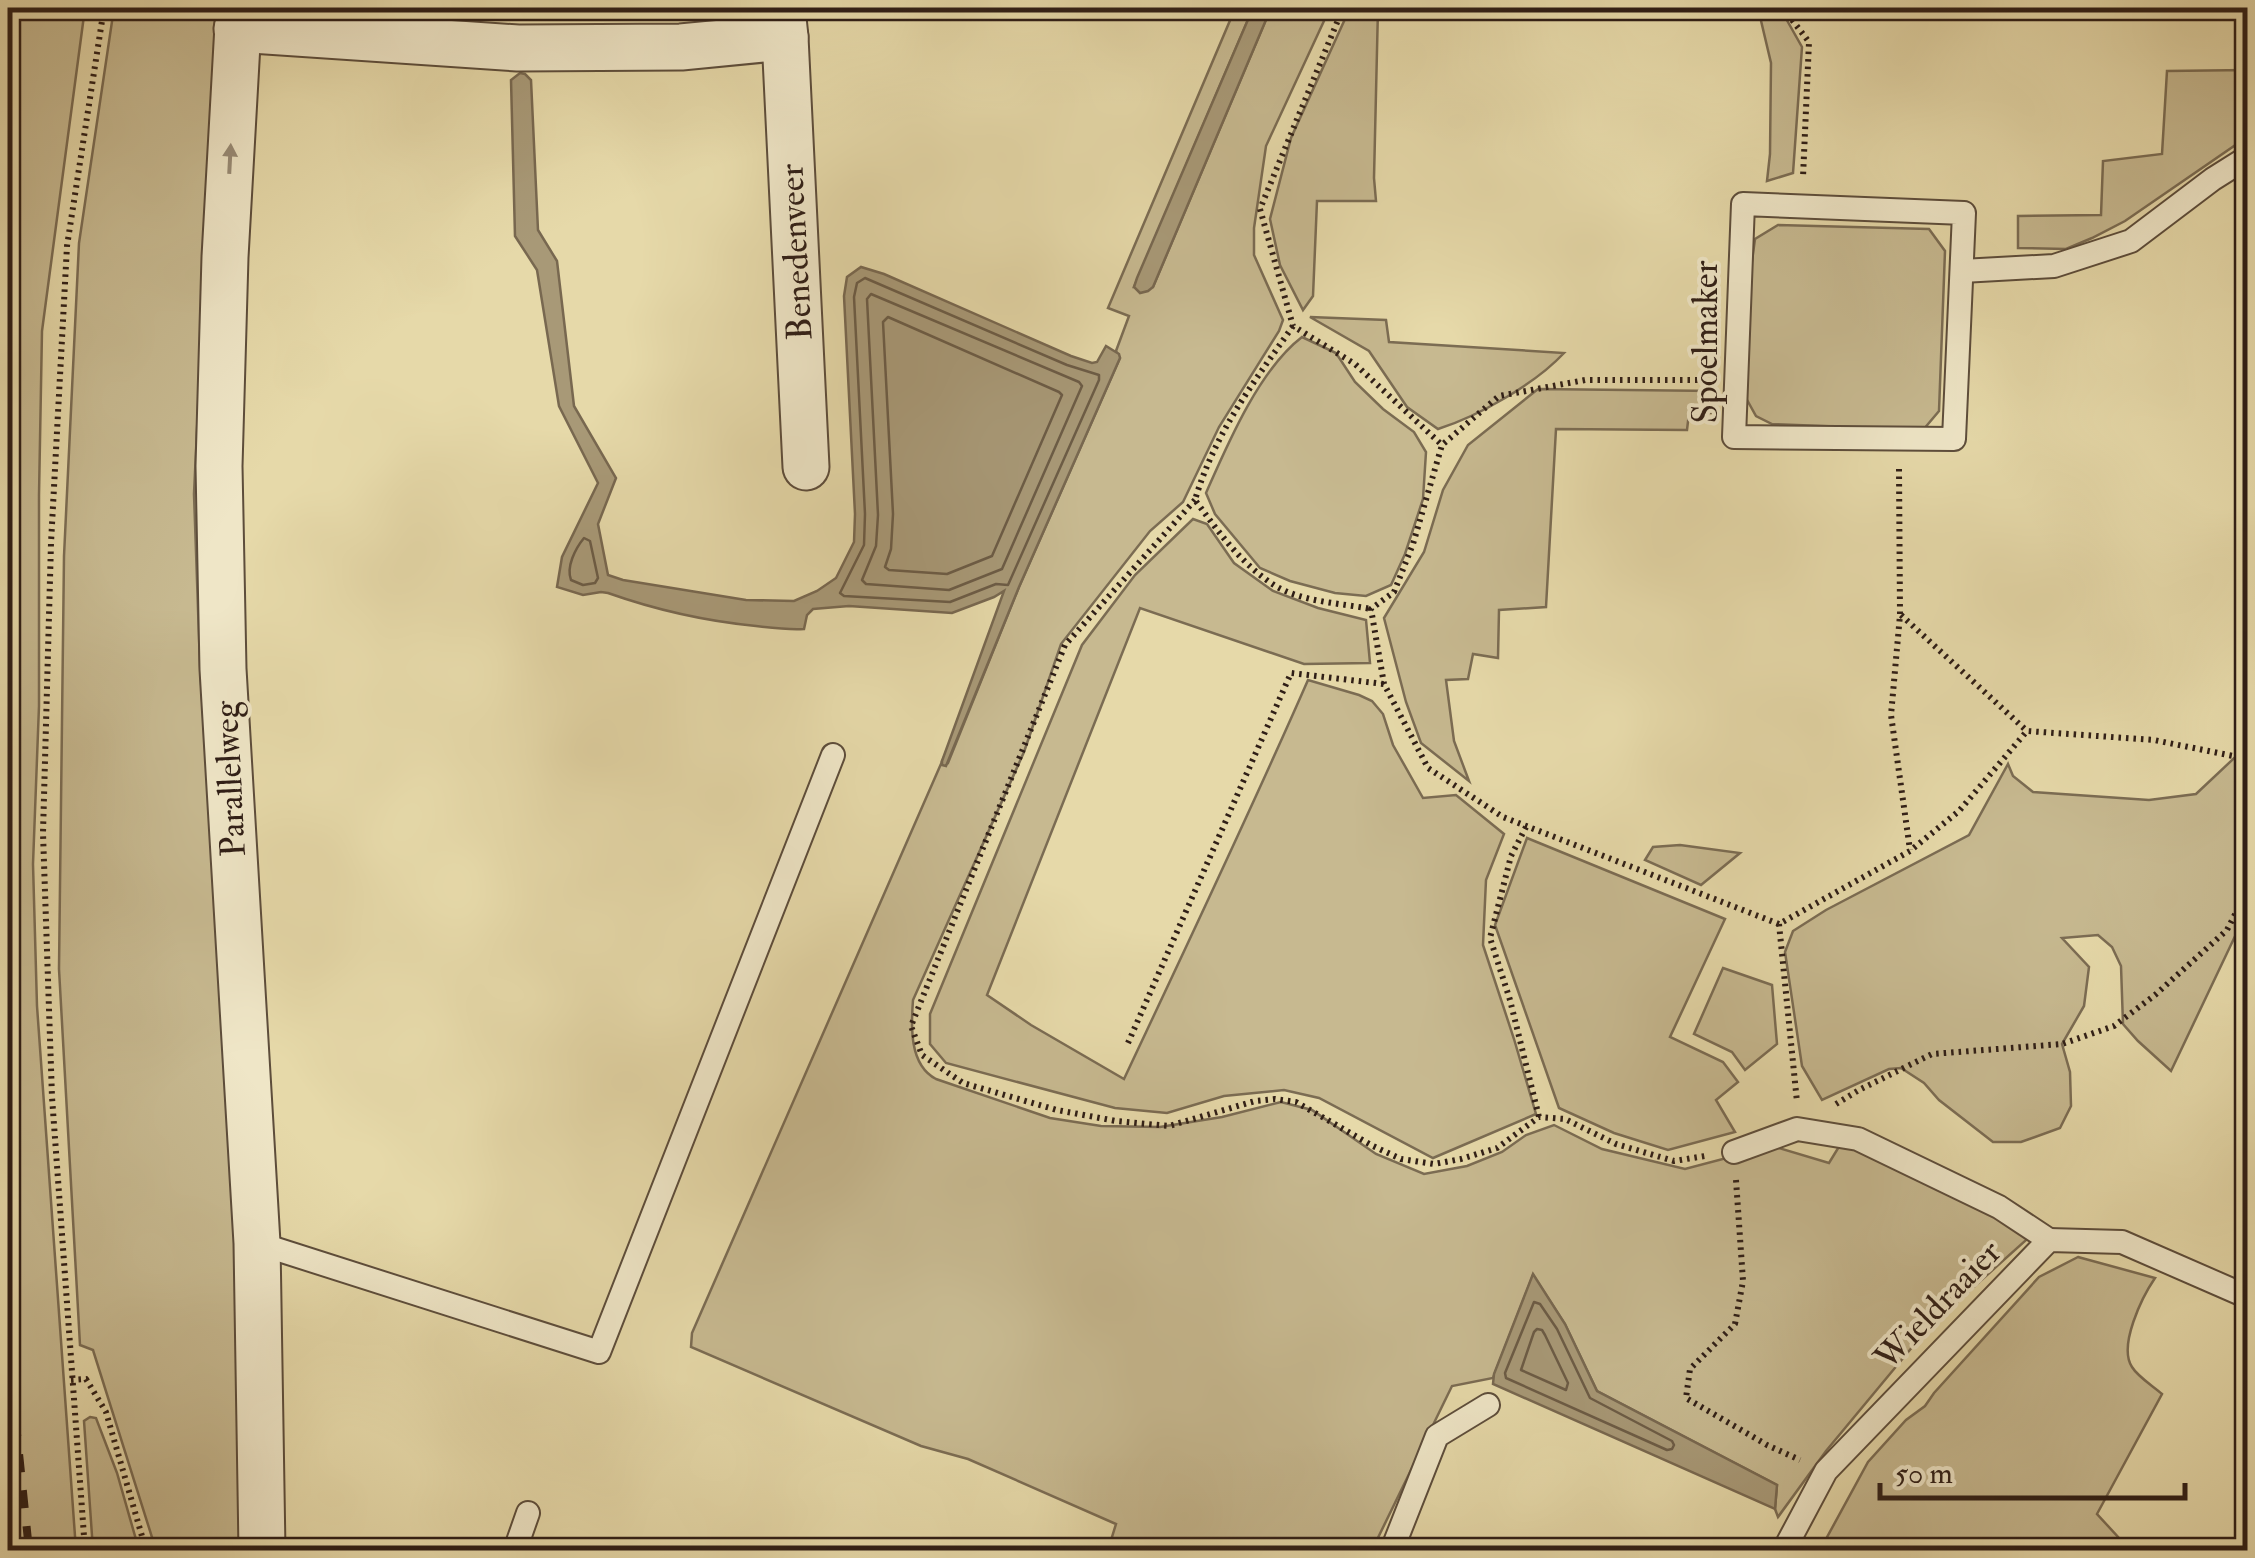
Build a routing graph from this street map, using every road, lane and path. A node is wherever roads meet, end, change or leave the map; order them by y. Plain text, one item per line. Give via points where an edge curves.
1 (104, 8) edge
2 (1343, 8) edge
3 (1782, 8) edge
4 (238, 18) edge
5 (784, 22) edge
6 (2248, 157) edge
7 (1801, 207) junction
8 (1962, 271) junction
9 (1293, 326) junction
10 (1737, 381) junction
11 (1899, 440) junction
12 (1442, 446) junction
13 (806, 468) dead end
14 (1196, 500) junction
15 (1371, 608) junction
16 (1900, 614) junction
17 (1384, 684) junction
18 (2027, 731) junction
19 (833, 754) dead end
20 (2248, 758) edge
21 (1526, 827) junction
22 (1910, 851) junction
23 (2248, 890) edge
24 (1779, 924) junction
25 (1128, 1043) dead end
26 (1539, 1117) junction
27 (1798, 1130) junction
28 (1734, 1152) junction
29 (2049, 1240) junction
30 (258, 1243) junction
31 (2248, 1297) edge
32 (71, 1380) junction
33 (1488, 1405) dead end
34 (1826, 1471) junction
35 (528, 1514) dead end
36 (85, 1550) edge
37 (146, 1550) edge
38 (262, 1550) edge
39 (515, 1550) edge
40 (1392, 1550) edge
41 (1784, 1550) edge

1 - 32 path via 67,246 43,833
2 - 9 path via 1260,210
3 - 7 path via 1809,42
4 - 5 street, Benedenveer via 518,48 682,47
30 -> 4 street, Parallelweg via 223,669 219,466
5 - 13 street, Benedenveer
6 - 8 lane via 2131,240 2054,266
7 - 8 lane, Spoelmaker via 1964,213
7 - 10 lane, Spoelmaker via 1743,204
8 - 11 lane, Spoelmaker via 1954,439
9 - 12 path via 1355,364
9 - 14 path via 1228,420
10 - 11 lane, Spoelmaker via 1734,437
10 - 12 path via 1584,380 1499,396
11 - 16 path
12 - 15 path via 1394,592
14 - 15 path via 1228,546 1275,586
14 - 26 path via 1065,645 911,1026 922,1055 962,1083 1116,1121 1169,1126 1255,1100 1296,1102 1373,1146 1434,1164 1497,1148
15 - 17 path
16 - 18 path
16 - 22 path via 1891,715
17 - 21 path via 1428,768
17 - 25 path via 1291,674
18 - 20 path via 2154,740
18 - 22 path via 1959,812
19 - 30 lane via 599,1352
21 - 24 path
21 - 26 path via 1511,856 1490,938
22 - 24 path
23 - 27 path via 2228,930 2114,1026 2062,1044 1932,1054
24 - 27 path
26 - 28 path via 1565,1119 1616,1144 1674,1160
27 - 28 lane
27 - 29 lane via 1858,1139
28 - 34 path via 1742,1280 1734,1324 1690,1369 1686,1398
29 - 31 lane, Wieldraaier via 2122,1242
29 - 34 lane, Wieldraaier
30 - 38 street, Parallelweg
32 - 36 path
32 - 37 path via 86,1380 106,1412
33 - 40 lane via 1437,1436
34 - 41 lane, Wieldraaier
35 - 39 lane

